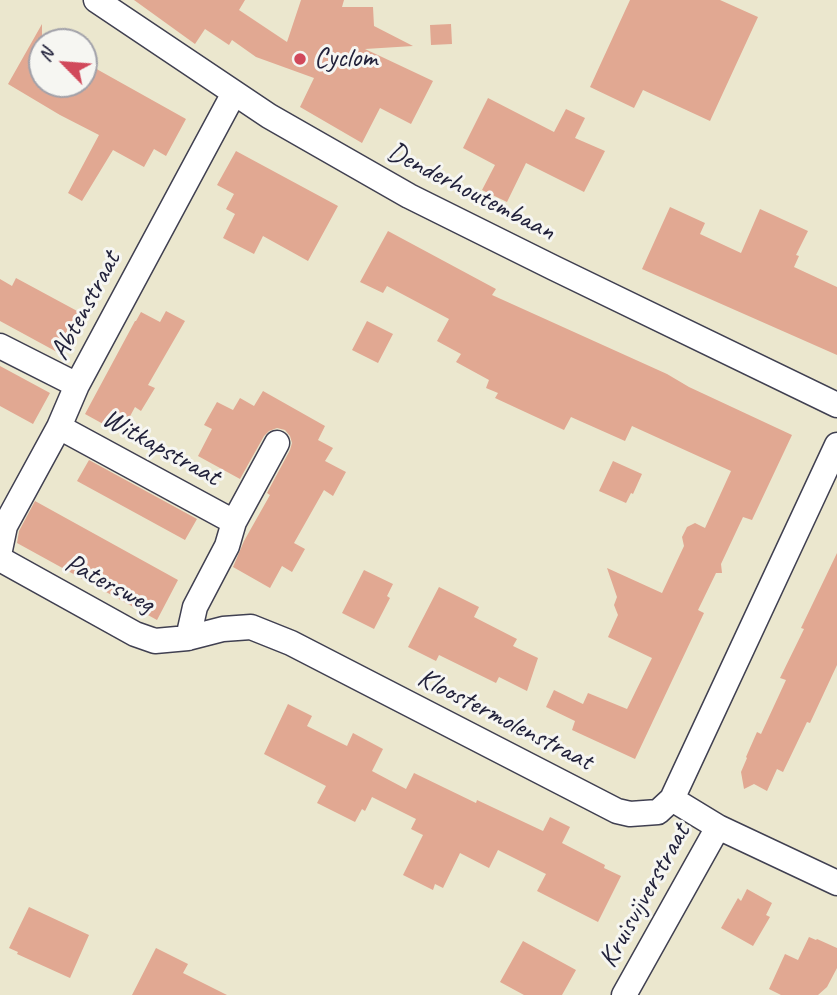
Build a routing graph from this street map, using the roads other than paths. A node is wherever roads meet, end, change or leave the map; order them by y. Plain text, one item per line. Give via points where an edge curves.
1 (96, 0) edge
2 (234, 93) junction
3 (0, 346) edge
4 (77, 385) junction
5 (837, 405) edge
6 (59, 427) junction
7 (277, 443) dead end
8 (837, 445) edge
9 (234, 522) junction
10 (0, 550) edge
11 (0, 559) edge
12 (188, 638) junction
13 (313, 654) joint
14 (672, 799) junction
15 (718, 827) junction
16 (837, 883) edge
17 (624, 995) edge

1 - 2 street, Denderhoutembaan
2 - 4 street, Abtenstraat
2 - 5 street, Denderhoutembaan via 409,196
3 - 4 street
4 - 6 street, Abtenstraat
6 - 9 street, Witkapstraat
6 - 10 street, Abtenstraat via 5,526
7 - 9 street, Witkapstraat
8 - 14 street
9 - 12 street, Witkapstraat via 227,546 195,607
11 - 12 street, Patersweg via 135,634 155,641
12 - 13 street, Patersweg via 251,627
13 - 14 street, Kloostermolenstraat via 617,811 658,811
14 - 15 street
15 - 16 street
15 - 17 street, Kruisvijverstraat

